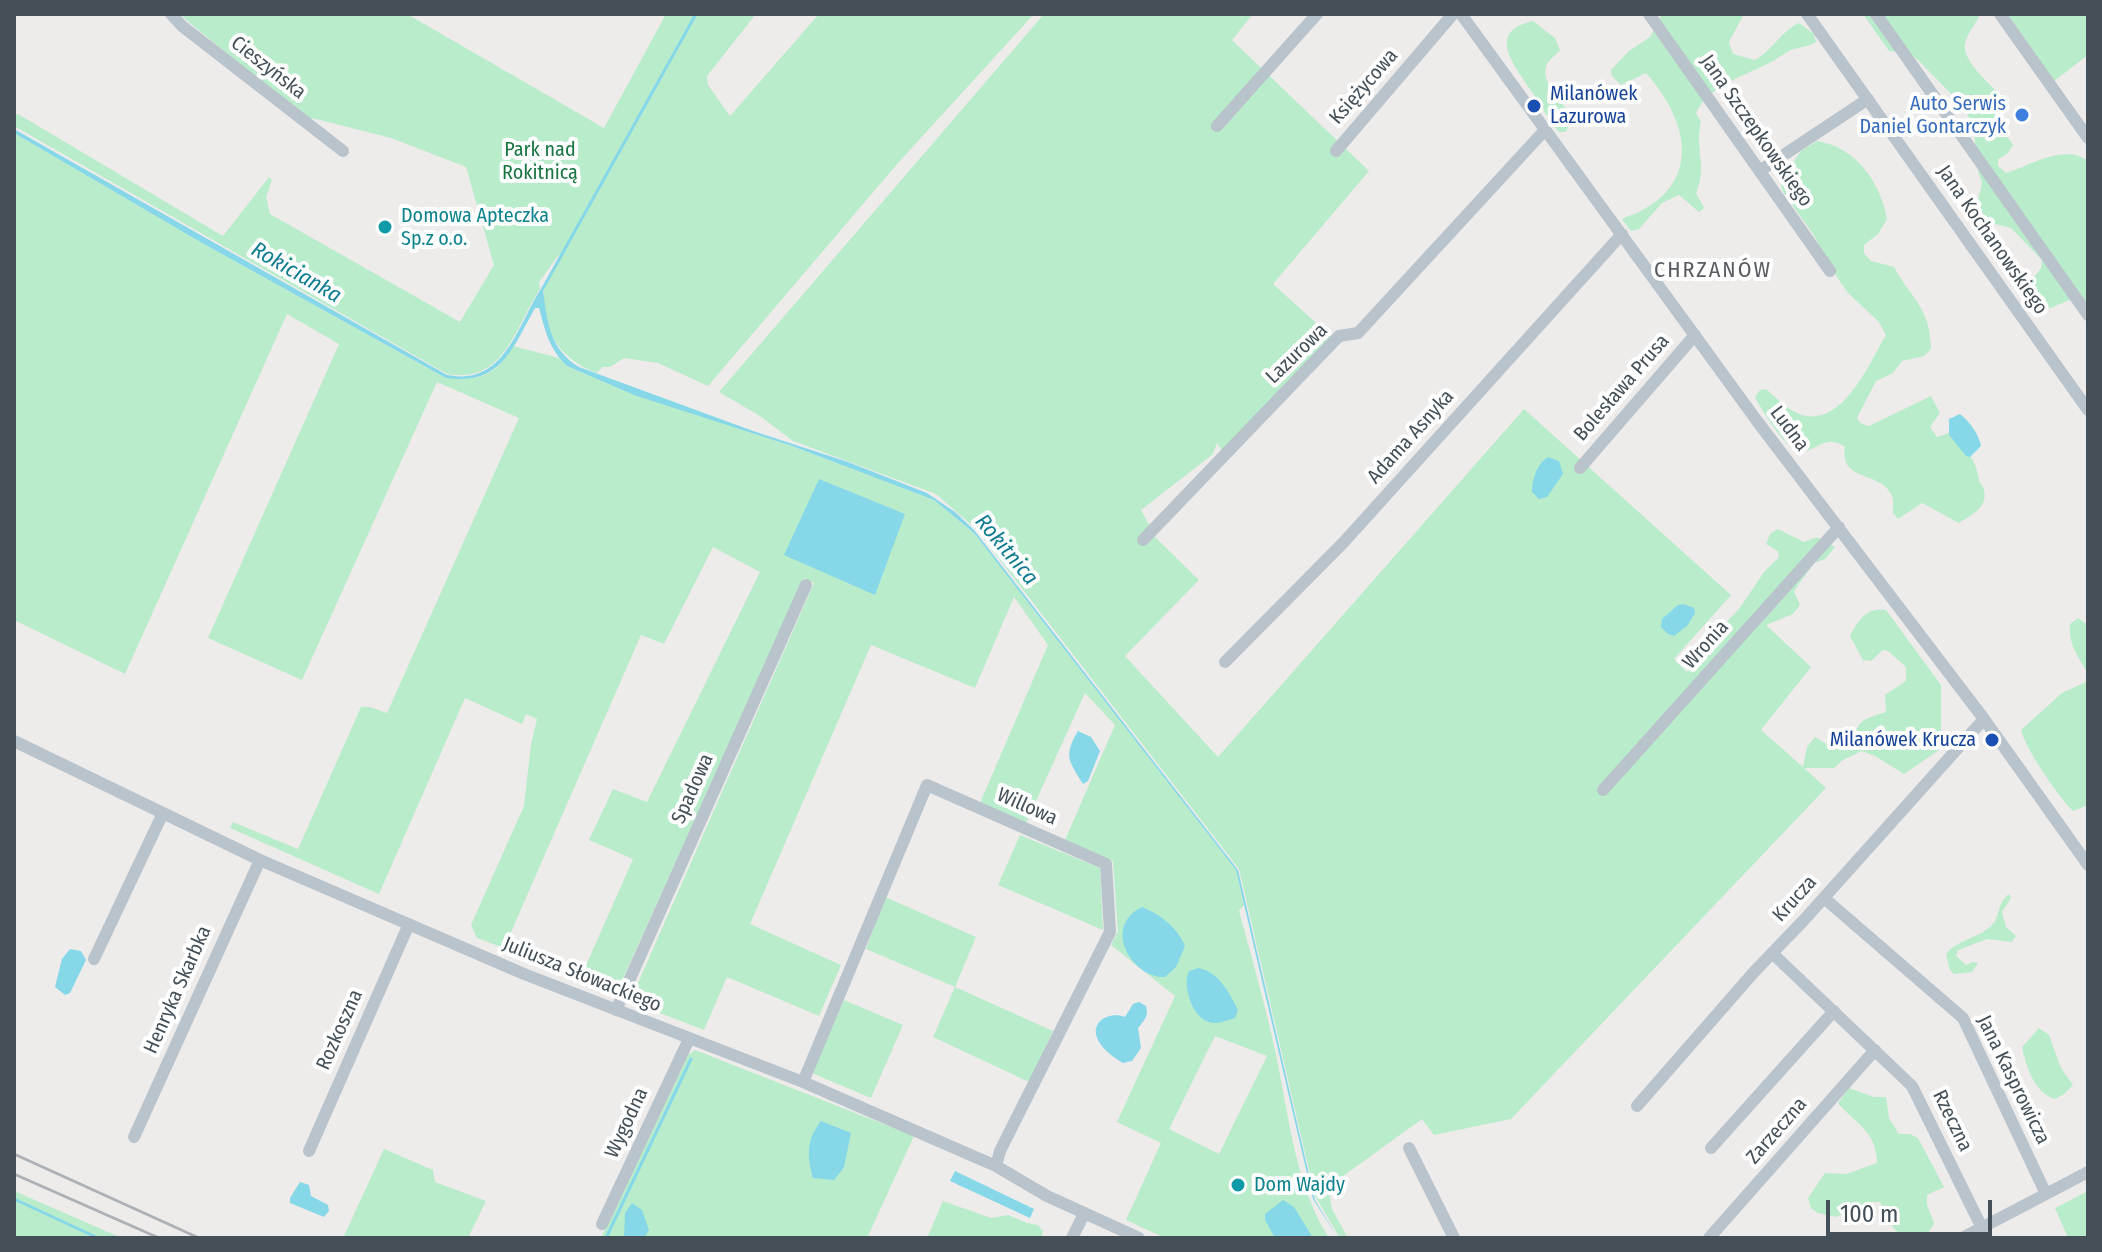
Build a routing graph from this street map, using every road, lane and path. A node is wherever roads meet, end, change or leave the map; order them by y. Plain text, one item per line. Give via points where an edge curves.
1 (171, 14) edge
2 (1317, 14) edge
3 (1453, 14) edge
4 (1461, 14) edge
5 (1649, 14) edge
6 (1807, 14) edge
7 (1876, 14) edge
8 (2000, 14) edge
9 (1868, 99) junction
10 (1217, 126) dead end
11 (1545, 130) junction
12 (2088, 138) edge
13 (343, 151) dead end
14 (1336, 151) dead end
15 (1761, 170) junction
16 (1622, 234) junction
17 (1830, 271) dead end
18 (2088, 315) edge
19 (1695, 335) junction
20 (2088, 410) edge
21 (1580, 468) dead end
22 (1839, 527) junction
23 (1143, 540) dead end
24 (806, 585) dead end
25 (1225, 662) dead end
26 (1984, 719) junction
27 (14, 741) edge
28 (1603, 790) dead end
29 (163, 813) junction
30 (260, 860) junction
31 (2088, 865) edge
32 (1824, 898) junction
33 (409, 924) junction
34 (1772, 953) junction
35 (94, 959) dead end
36 (616, 1010) junction
37 (1834, 1011) junction
38 (689, 1039) junction
39 (1875, 1050) junction
40 (803, 1082) junction
41 (1637, 1106) dead end
42 (134, 1137) dead end
43 (1409, 1148) dead end
44 (1711, 1148) dead end
45 (309, 1151) dead end
46 (996, 1166) junction
47 (2088, 1172) edge
48 (2046, 1194) junction
49 (1084, 1214) junction
50 (602, 1224) dead end
51 (1982, 1228) junction
52 (1072, 1238) edge
53 (1139, 1238) edge
54 (1454, 1238) edge
55 (1709, 1238) edge
56 (1962, 1238) edge

1 - 13 street, Cieszyńska
2 - 10 street
3 - 14 street, Księżycowa
4 - 11 street, Ludna
5 - 15 street, Jana Szczepkowskiego
6 - 9 street, Jana Kochanowskiego
7 - 18 street
8 - 12 street
9 - 15 street
9 - 20 street, Jana Kochanowskiego
11 - 16 street, Ludna
11 - 23 street, Lazurowa via 1358,333 1339,336
15 - 17 street, Jana Szczepkowskiego
16 - 19 street, Ludna
16 - 25 street, Adama Asnyka via 1343,543
19 - 21 street, Bolesława Prusa
19 - 22 street, Ludna
22 - 26 street, Ludna
22 - 28 street, Wronia
24 - 36 street, Spadowa
26 - 31 street, Ludna
26 - 32 street, Krucza
27 - 29 street, Juliusza Słowackiego
29 - 30 street, Juliusza Słowackiego
29 - 35 street
30 - 33 street, Juliusza Słowackiego
30 - 42 street, Henryka Skarbka
32 - 34 street, Krucza
32 - 48 street, Jana Kasprowicza via 1963,1018
33 - 36 street, Juliusza Słowackiego
33 - 45 street, Rozkoszna
34 - 37 street, Rzeczna
34 - 41 street, Krucza
36 - 38 street, Juliusza Słowackiego
37 - 39 street, Rzeczna
37 - 44 street
38 - 40 street, Juliusza Słowackiego
38 - 50 street, Wygodna
39 - 51 street, Rzeczna via 1912,1086
39 - 55 street, Zarzeczna
40 - 46 street, Juliusza Słowackiego
40 - 46 street, Willowa via 927,785 1106,864 1110,932
43 - 54 street
46 - 49 street, Juliusza Słowackiego
47 - 48 street
48 - 51 street
49 - 52 street
49 - 53 street, Juliusza Słowackiego
51 - 56 street

